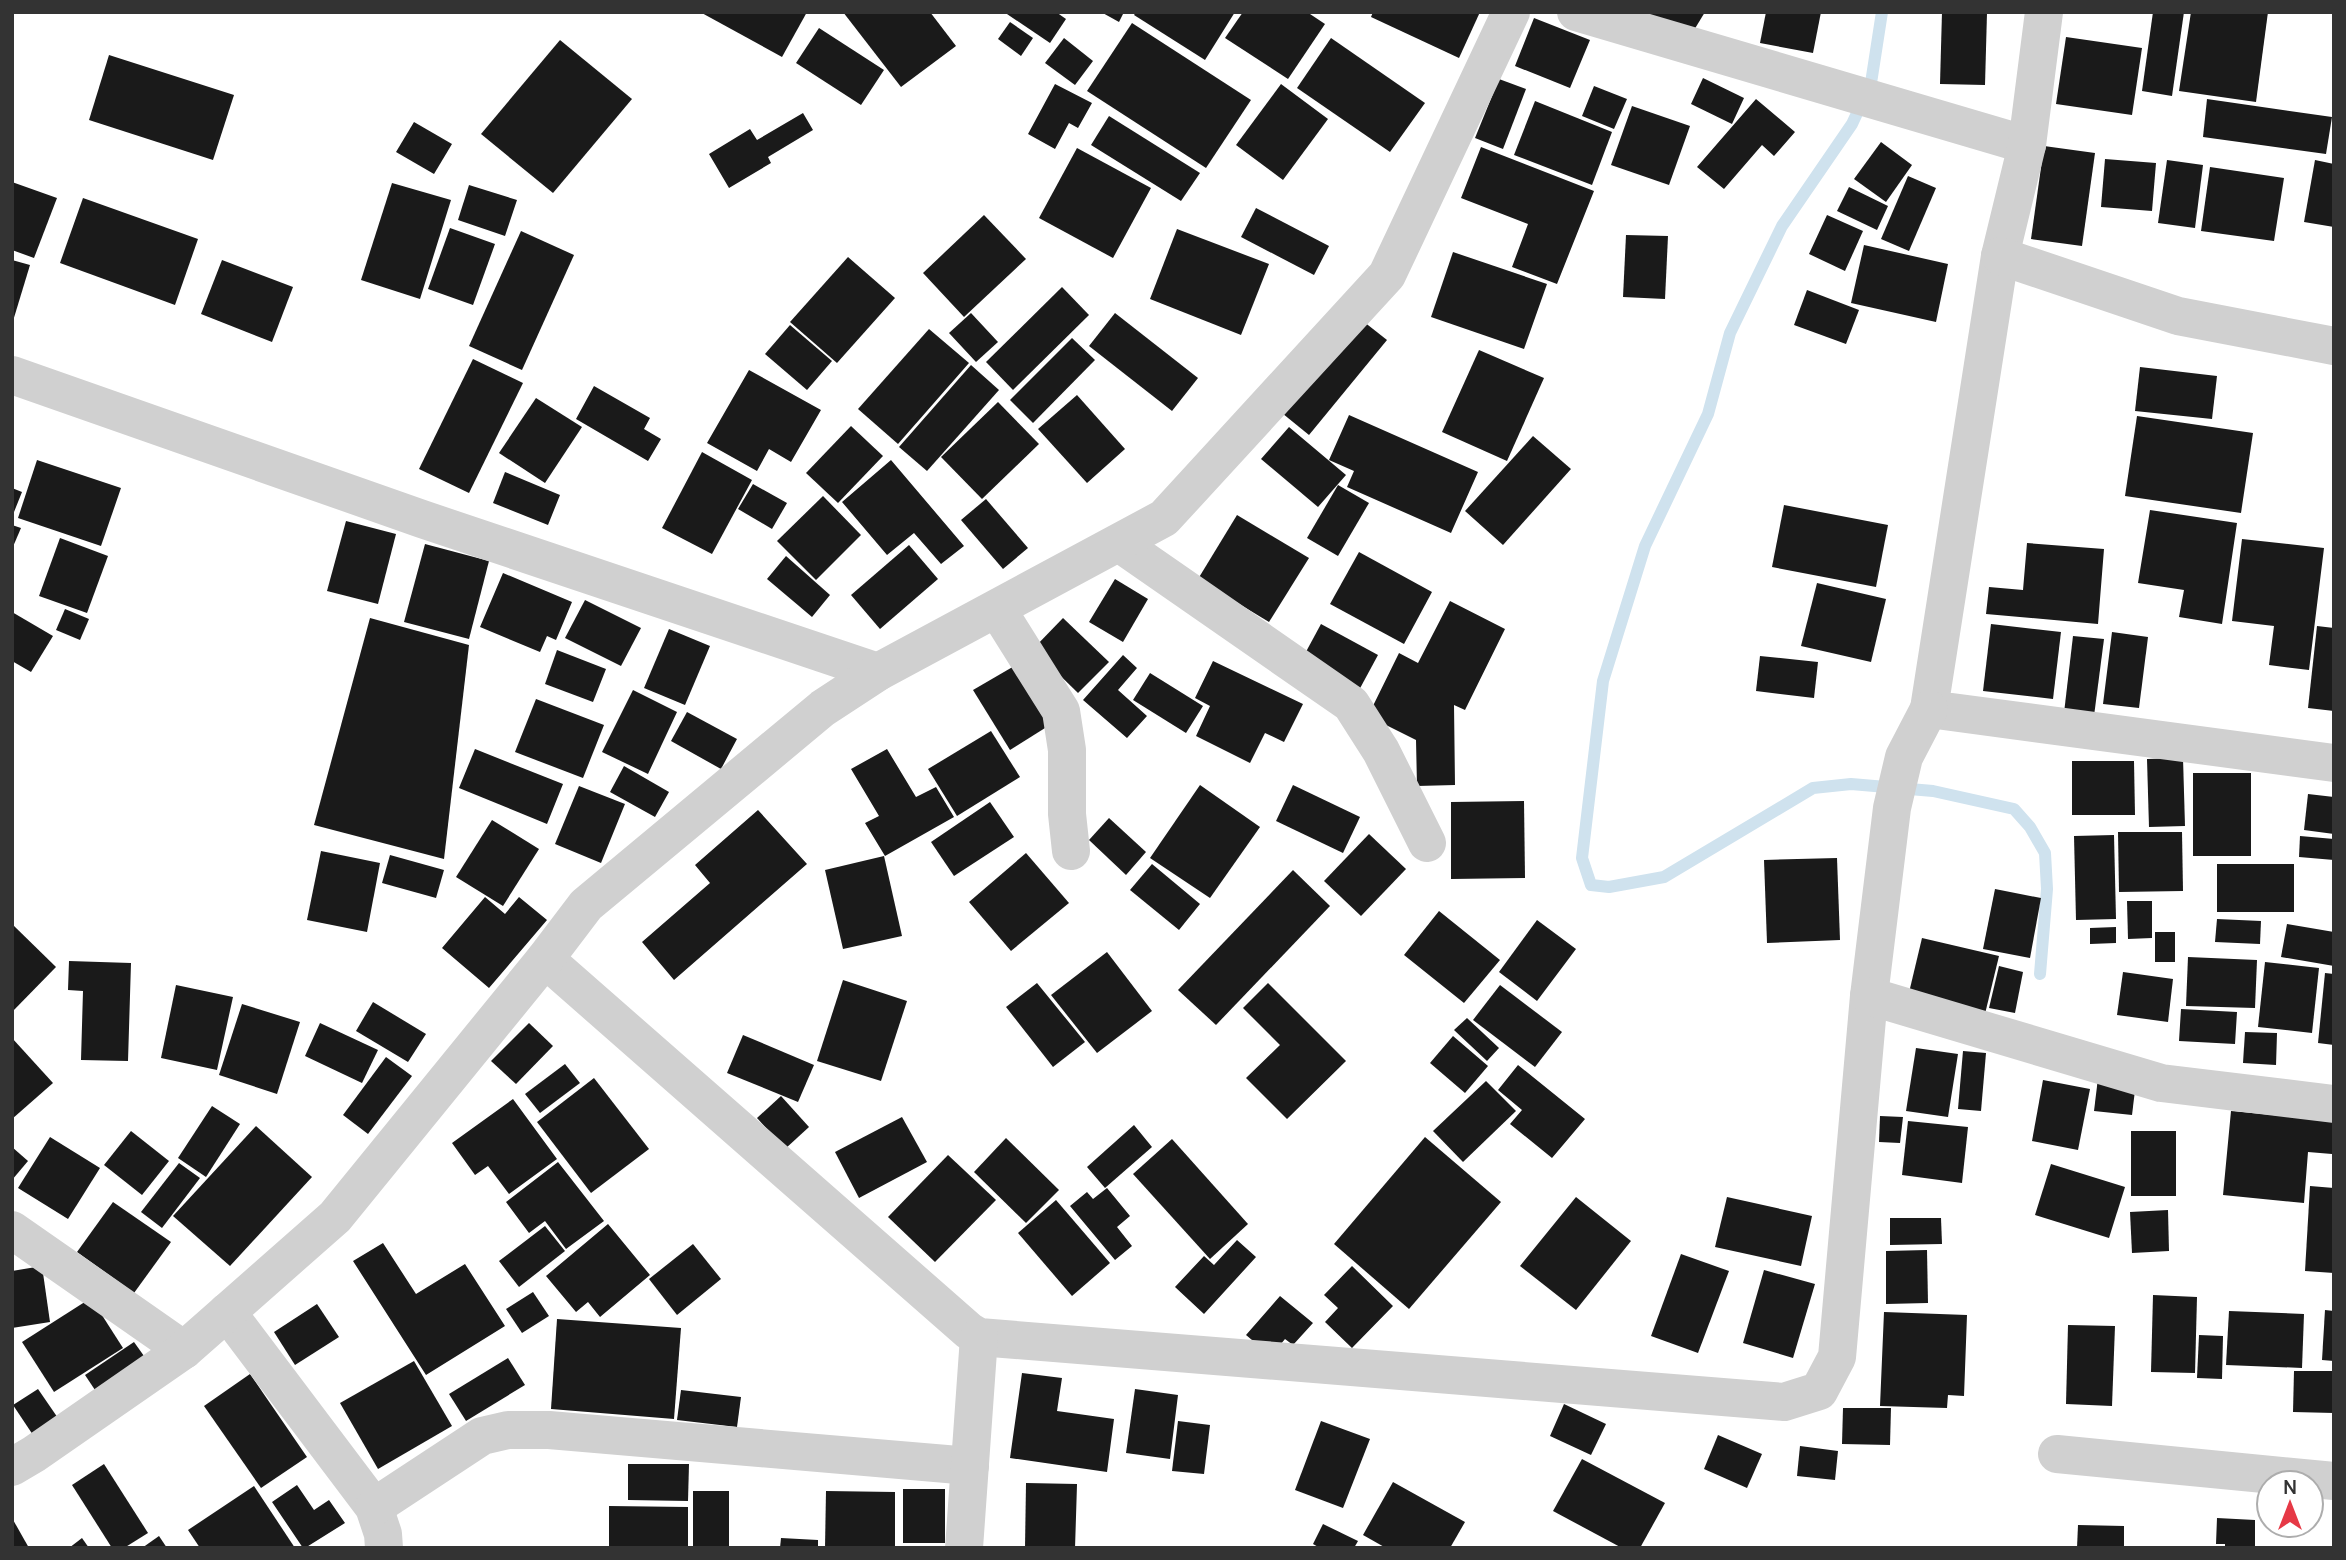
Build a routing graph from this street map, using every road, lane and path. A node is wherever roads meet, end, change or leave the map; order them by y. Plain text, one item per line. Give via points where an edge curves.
1 (1511, 12) edge
2 (1576, 12) edge
3 (2043, 12) edge
4 (2027, 145) junction
5 (2000, 256) junction
6 (2334, 346) edge
7 (12, 375) edge
8 (1119, 543) junction
9 (997, 609) junction
10 (878, 673) junction
11 (1929, 709) junction
12 (2334, 763) edge
13 (1427, 843) dead end
14 (1071, 851) dead end
15 (545, 959) junction
16 (1868, 996) junction
17 (2334, 1104) edge
18 (12, 1230) edge
19 (227, 1312) junction
20 (979, 1337) junction
21 (184, 1350) junction
22 (2057, 1454) dead end
23 (970, 1466) junction
24 (12, 1467) edge
25 (2334, 1481) edge
26 (374, 1507) junction
27 (384, 1548) edge
28 (964, 1548) edge

1 - 8 street via 1387,275 1164,518
2 - 4 street
3 - 4 street
4 - 5 street
5 - 6 street via 2178,316
5 - 11 street
7 - 10 street
8 - 9 street
8 - 13 street via 1351,704 1381,751
9 - 10 street
9 - 14 street via 1061,711
10 - 15 street via 823,708 586,905
11 - 12 street
11 - 16 street via 1904,757 1892,808
15 - 19 street via 335,1217
15 - 20 street
16 - 17 street via 2161,1083
16 - 20 street via 1837,1357 1819,1391 1783,1402
18 - 21 street
19 - 21 street
19 - 26 street
20 - 23 street
21 - 24 street
22 - 25 street
23 - 26 street via 508,1430 482,1436
23 - 28 street
26 - 27 street

